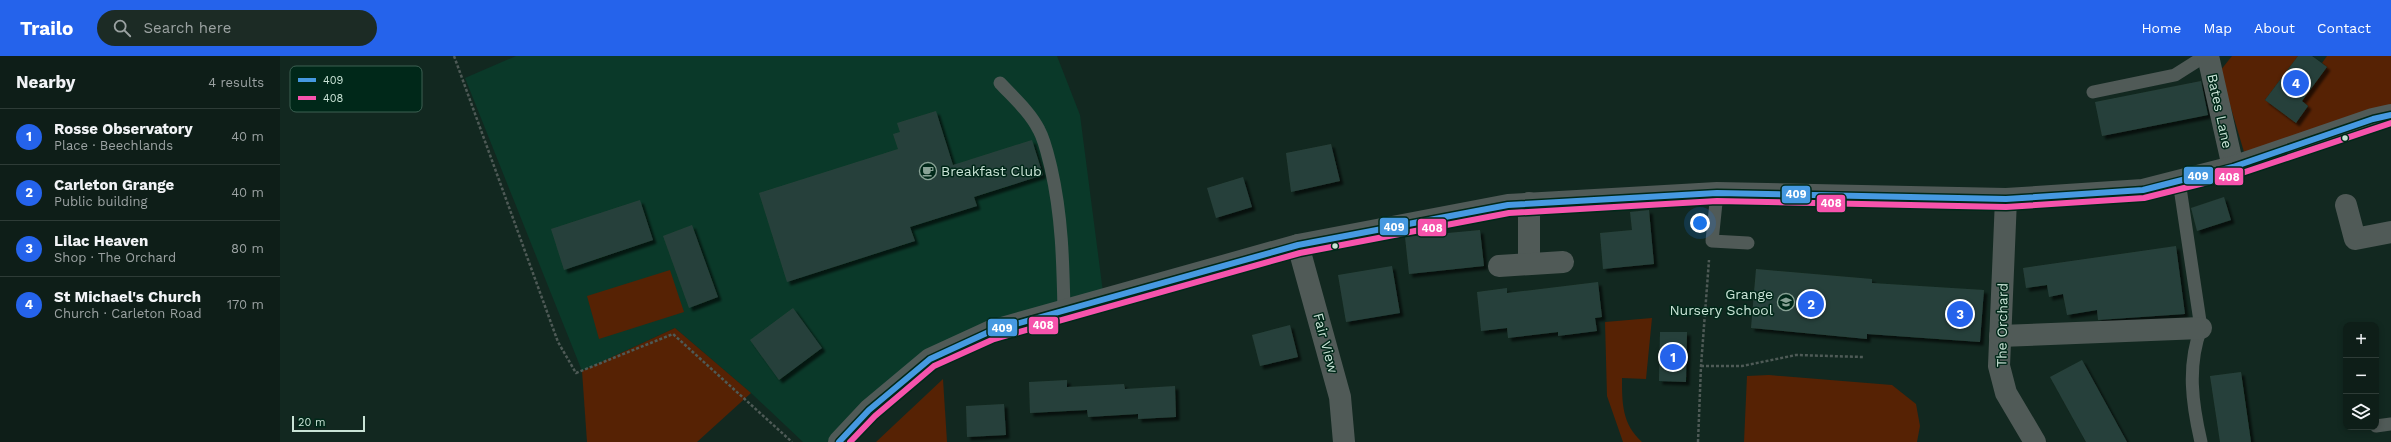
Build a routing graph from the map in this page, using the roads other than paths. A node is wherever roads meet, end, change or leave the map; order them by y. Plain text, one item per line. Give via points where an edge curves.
1 (2205, 56) edge
2 (2208, 56) edge
3 (1000, 83) dead end
4 (2093, 92) dead end
5 (2391, 115) edge
6 (2233, 167) junction
7 (2179, 181) junction
8 (1717, 193) junction
9 (2006, 198) junction
10 (1529, 203) junction
11 (2346, 206) dead end
12 (2391, 232) edge
13 (1748, 243) dead end
14 (1298, 245) junction
15 (1563, 262) dead end
16 (1529, 264) junction
17 (1499, 266) dead end
18 (1064, 311) junction
19 (2201, 328) junction
20 (2000, 336) junction
21 (2391, 424) edge
22 (2379, 426) edge
23 (839, 442) edge
24 (1344, 442) edge
25 (2035, 442) edge
26 (2201, 442) edge

1 - 4 lane via 2175,75
2 - 6 street, Bates Lane
3 - 18 lane via 1040,130 1048,155 1062,229
5 - 6 street
6 - 7 street
7 - 9 street via 2143,190
7 - 19 lane
8 - 9 street
8 - 10 street
8 - 13 lane via 1712,242
9 - 20 street, The Orchard
10 - 14 street via 1500,206
10 - 16 street
11 - 12 street via 2355,239
14 - 18 street
14 - 24 street, Fair View via 1340,397
15 - 16 street
16 - 17 street
18 - 23 street via 991,331 930,359 869,410
19 - 20 street
19 - 26 lane via 2195,345 2191,372 2195,416
20 - 25 street, The Orchard via 1999,366 2006,393
21 - 22 lane

